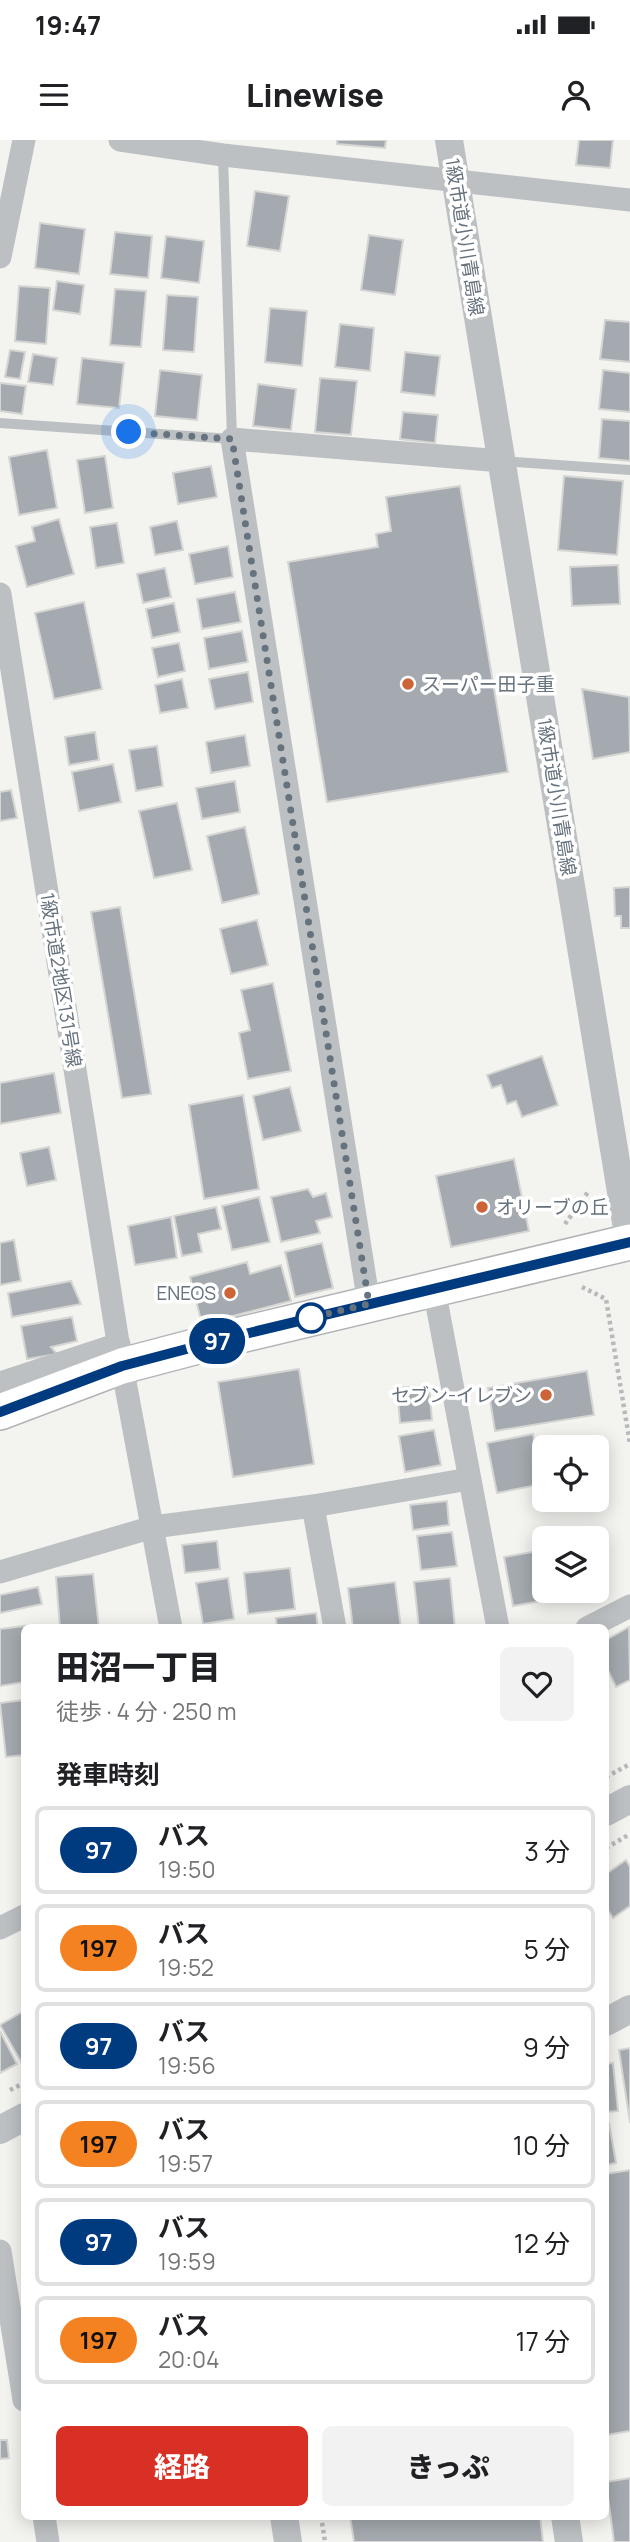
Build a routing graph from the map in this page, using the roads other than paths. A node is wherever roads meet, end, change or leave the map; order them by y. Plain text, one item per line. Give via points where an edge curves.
1 (24, 140) edge
2 (120, 140) edge
3 (449, 140) edge
4 (223, 155) junction
5 (455, 180) junction
6 (630, 200) edge
7 (0, 257) edge
8 (0, 423) edge
9 (232, 439) junction
10 (502, 461) junction
11 (630, 470) edge
12 (0, 594) edge
13 (630, 1244) edge
14 (434, 1289) junction
15 (369, 1304) junction
16 (121, 1355) junction
17 (0, 1383) edge
18 (0, 1412) edge
19 (469, 1479) junction
20 (313, 1506) junction
21 (153, 1527) junction
22 (0, 1572) edge
23 (630, 1606) edge
24 (170, 1624) edge
25 (334, 1624) edge
26 (497, 1624) edge
27 (595, 1624) edge
28 (630, 1798) edge
29 (609, 1810) edge
30 (21, 1917) edge
31 (0, 1922) edge
32 (0, 1927) edge
33 (630, 2009) edge
34 (609, 2020) edge
35 (21, 2119) edge
36 (0, 2130) edge
37 (0, 2251) edge
38 (21, 2381) edge
39 (45, 2520) edge
40 (285, 2520) edge
41 (566, 2520) edge
42 (48, 2542) edge
43 (288, 2542) edge
44 (569, 2542) edge

1 - 7 street
2 - 4 street
3 - 5 street, 1級市道小川青島線
4 - 5 street
4 - 9 lane
5 - 6 street
5 - 10 street, 1級市道小川青島線
8 - 9 lane
9 - 10 street
9 - 15 street
10 - 11 lane
10 - 13 street, 1級市道小川青島線
12 - 16 street, 1級市道2地区131号線
13 - 14 main road
14 - 15 main road
14 - 19 street
15 - 16 main road
16 - 17 street
16 - 18 main road
16 - 21 street, 1級市道2地区131号線
19 - 20 street
19 - 26 street
20 - 21 street
20 - 25 street
21 - 22 street
21 - 24 street, 1級市道2地区131号線
23 - 27 street
28 - 29 street
30 - 32 street
31 - 32 street
33 - 34 street
35 - 36 street
37 - 38 street
39 - 42 street
40 - 43 street
41 - 44 street

